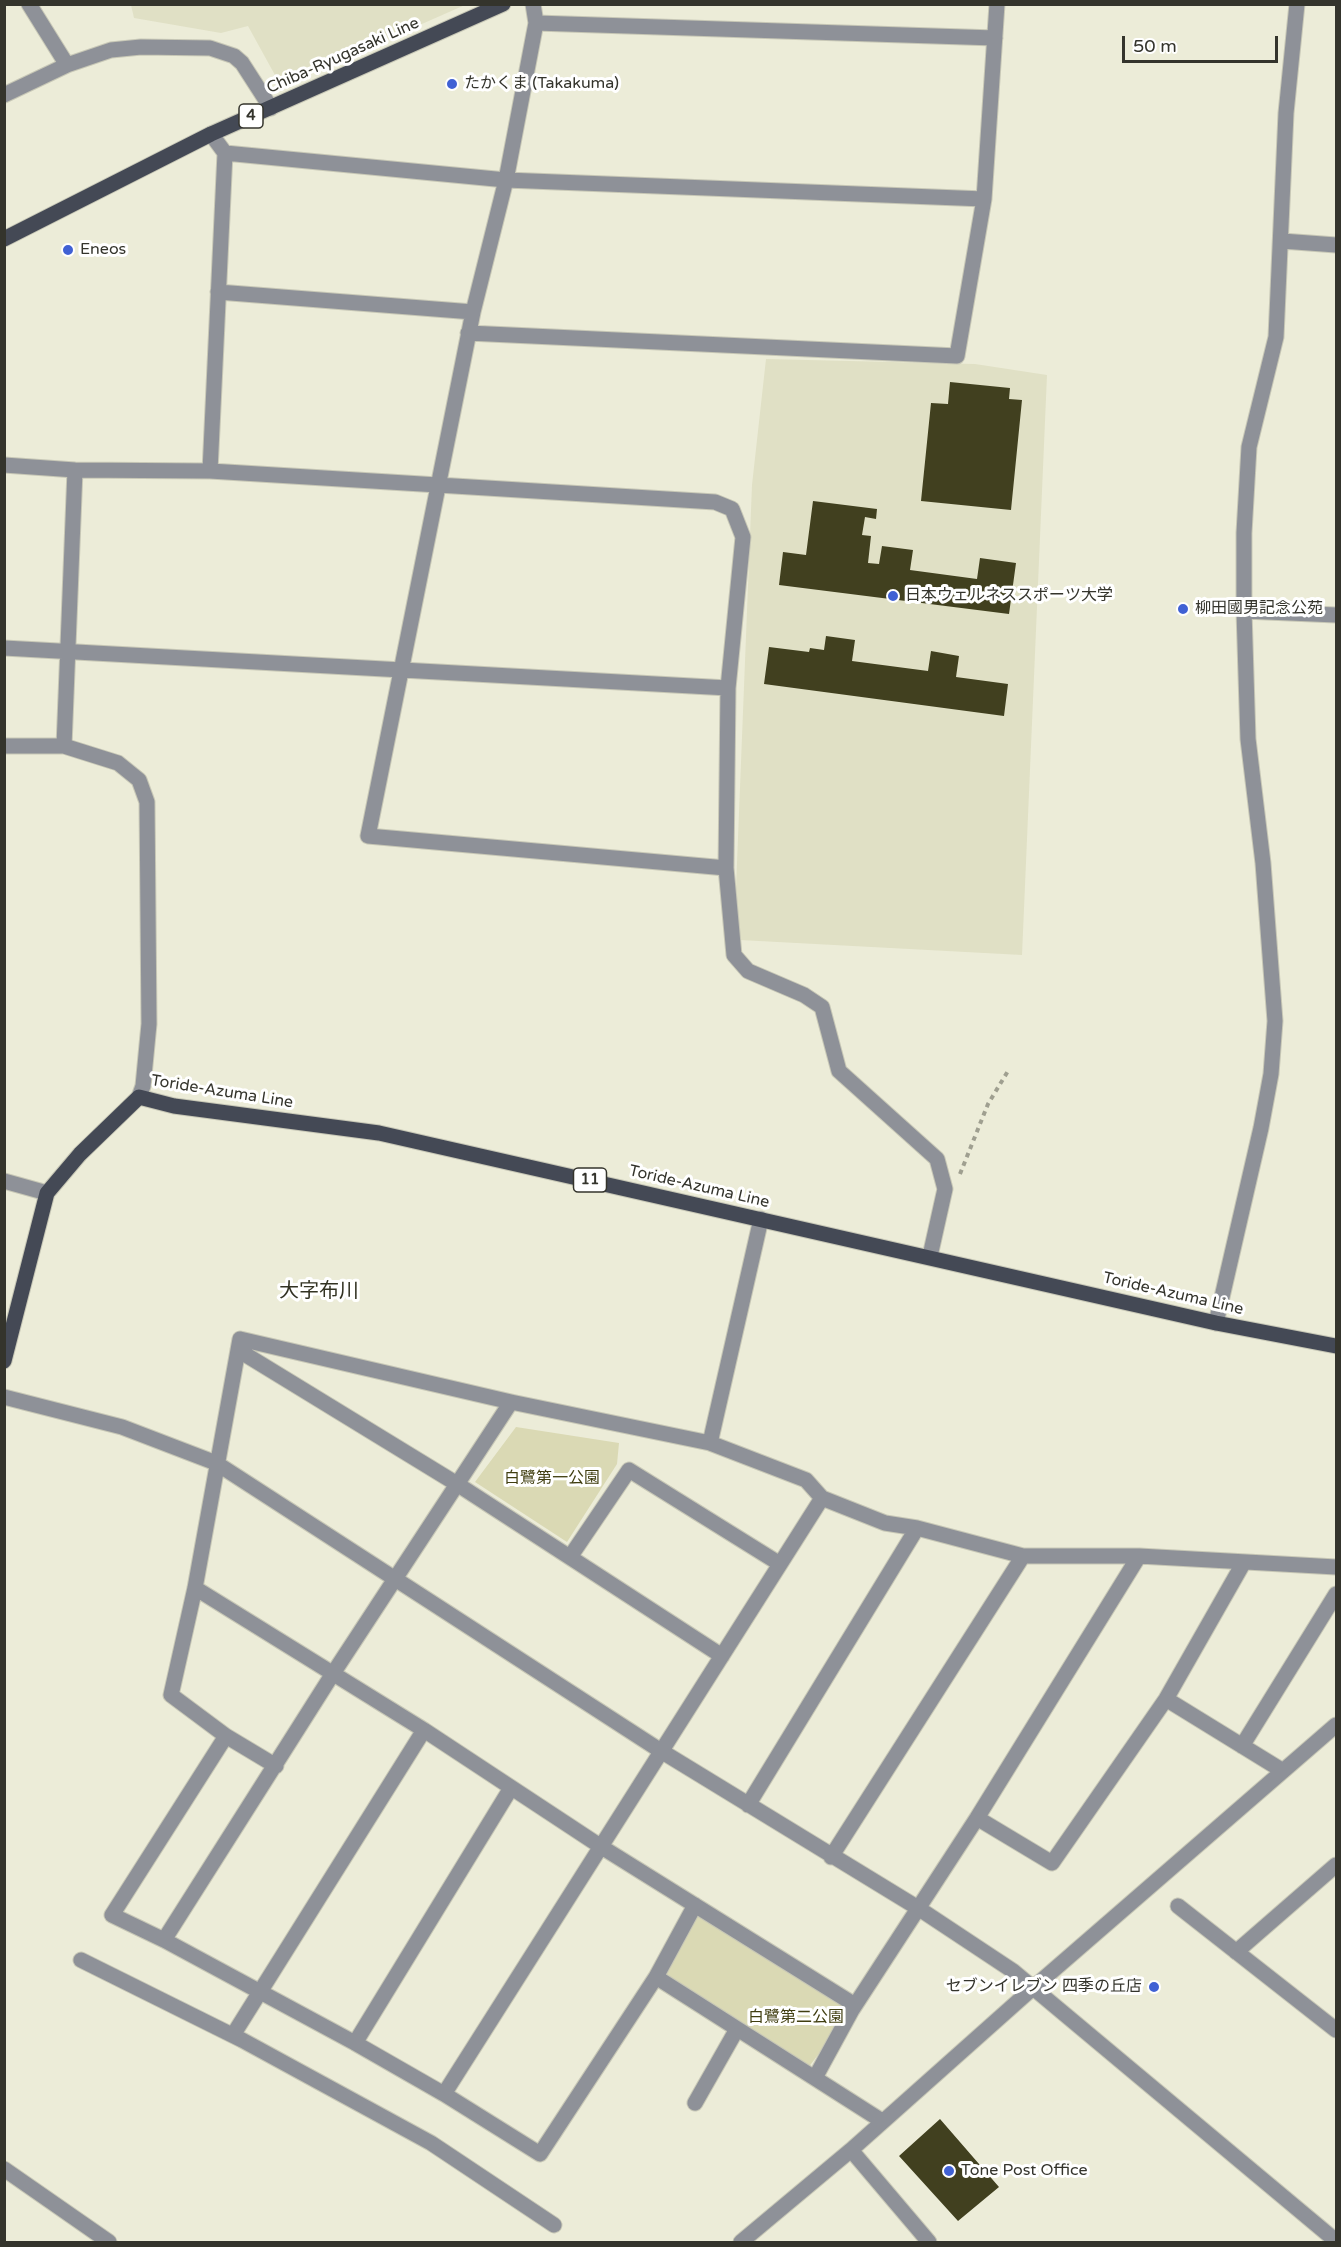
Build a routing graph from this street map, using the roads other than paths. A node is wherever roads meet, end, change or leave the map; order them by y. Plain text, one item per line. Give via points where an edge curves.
1 (29, 4) edge
2 (503, 4) edge
3 (532, 4) edge
4 (997, 4) edge
5 (1297, 4) edge
6 (536, 22) junction
7 (995, 38) junction
8 (67, 65) junction
9 (4, 95) edge
10 (271, 108) junction
11 (211, 134) junction
12 (225, 153) junction
13 (506, 180) junction
14 (984, 199) junction
15 (4, 239) edge
16 (1282, 241) junction
17 (1336, 245) edge
18 (218, 292) junction
19 (472, 312) junction
20 (468, 333) junction
21 (4, 465) edge
22 (75, 470) junction
23 (210, 471) junction
24 (439, 487) junction
25 (1244, 611) junction
26 (1336, 615) edge
27 (4, 648) edge
28 (68, 651) junction
29 (402, 670) junction
30 (728, 688) junction
31 (4, 746) edge
32 (64, 746) junction
33 (726, 868) junction
34 (139, 1097) junction
35 (4, 1181) edge
36 (47, 1193) junction
37 (761, 1219) junction
38 (930, 1256) junction
39 (1216, 1323) junction
40 (1336, 1346) edge
41 (238, 1350) junction
42 (4, 1361) edge
43 (4, 1397) edge
44 (511, 1402) junction
45 (710, 1443) junction
46 (216, 1463) junction
47 (457, 1484) junction
48 (822, 1498) junction
49 (917, 1527) junction
50 (1023, 1556) junction
51 (1139, 1556) junction
52 (570, 1557) junction
53 (1244, 1562) junction
54 (780, 1564) junction
55 (1336, 1567) edge
56 (394, 1580) junction
57 (195, 1588) junction
58 (1336, 1594) edge
59 (722, 1656) junction
60 (332, 1675) junction
61 (1166, 1699) junction
62 (1336, 1725) edge
63 (424, 1730) junction
64 (226, 1736) junction
65 (1242, 1746) junction
66 (662, 1750) junction
67 (276, 1766) junction
68 (1283, 1771) junction
69 (511, 1788) junction
70 (748, 1804) junction
71 (977, 1818) junction
72 (600, 1846) junction
73 (831, 1857) junction
74 (1333, 1875) edge
75 (695, 1905) junction
76 (1178, 1906) dead end
77 (918, 1908) junction
78 (164, 1940) junction
79 (1236, 1952) junction
80 (81, 1960) dead end
81 (656, 1977) junction
82 (1034, 1987) junction
83 (261, 1993) junction
84 (855, 2005) junction
85 (737, 2029) junction
86 (1336, 2030) edge
87 (233, 2035) junction
88 (355, 2043) junction
89 (816, 2076) junction
90 (444, 2094) junction
91 (695, 2103) dead end
92 (882, 2121) junction
93 (851, 2150) junction
94 (4, 2169) edge
95 (554, 2225) dead end
96 (1336, 2241) edge
97 (109, 2242) edge
98 (741, 2242) edge
99 (929, 2242) edge

1 - 8 street
2 - 10 main road, Chiba-Ryugasaki Line / 4
3 - 6 street
4 - 7 street
5 - 16 street via 1286,113
6 - 7 street
6 - 13 street
7 - 14 street
8 - 9 street
8 - 10 street via 111,50 210,48 242,63
10 - 11 main road, Chiba-Ryugasaki Line / 4
11 - 12 street
11 - 15 main road, Chiba-Ryugasaki Line / 4
12 - 13 street
12 - 18 street
13 - 14 street
13 - 19 street
14 - 20 street via 957,356
16 - 17 street
16 - 25 street via 1276,337 1250,447
18 - 19 street
18 - 23 street
19 - 20 street
20 - 24 street
21 - 22 street
22 - 23 street
22 - 28 street
23 - 24 street
24 - 29 street
24 - 30 street via 715,502 732,509 743,537
25 - 26 street
25 - 39 street via 1248,739 1263,863 1275,1021 1263,1117
27 - 28 street
28 - 29 street
28 - 32 street
29 - 30 street
29 - 33 street via 368,836
30 - 33 street
31 - 32 street
32 - 34 street via 118,763 138,780 147,802 149,1024
33 - 38 street via 734,955 748,971 822,1007 839,1071 937,1159 945,1189
34 - 36 main road, Toride-Azuma Line via 80,1154
34 - 37 main road, Toride-Azuma Line / 11 via 174,1106 379,1133
35 - 36 street
36 - 42 main road, Toride-Azuma Line
37 - 38 main road, Toride-Azuma Line / 11
37 - 45 street
38 - 39 main road, Toride-Azuma Line / 11
39 - 40 main road, Toride-Azuma Line / 11
41 - 44 street via 240,1339
41 - 46 street
41 - 47 street
43 - 46 street via 122,1427
44 - 45 street
44 - 47 street
45 - 48 street via 806,1480
46 - 56 street
46 - 57 street
47 - 52 street
47 - 56 street
48 - 49 street via 885,1523
48 - 54 street
49 - 50 street
49 - 70 street
50 - 51 street
50 - 73 street
51 - 53 street
51 - 71 street
52 - 54 street via 629,1470
52 - 59 street
53 - 55 street
53 - 61 street
54 - 59 street
56 - 60 street
56 - 66 street
57 - 60 street
57 - 64 street via 171,1695
58 - 65 street
59 - 66 street
60 - 63 street
60 - 67 street
61 - 65 street
61 - 71 street via 1052,1863
62 - 68 street
63 - 69 street
63 - 83 street
64 - 67 street
64 - 78 street via 112,1915
65 - 68 street
66 - 70 street
66 - 72 street
67 - 78 street
68 - 82 street
69 - 72 street
69 - 88 street
70 - 73 street
71 - 77 street
72 - 75 street
72 - 90 street
73 - 77 street
74 - 79 street
75 - 81 street
75 - 84 street
76 - 79 street
77 - 82 street
77 - 84 street
78 - 83 street
79 - 86 street
80 - 87 street
81 - 85 street
81 - 90 street via 540,2154
82 - 92 street
82 - 96 street
83 - 87 street
83 - 88 street
84 - 89 street
85 - 89 street
85 - 91 street
87 - 95 street via 430,2143
88 - 90 street
89 - 92 street
92 - 93 street
93 - 98 street
93 - 99 street
94 - 97 street

